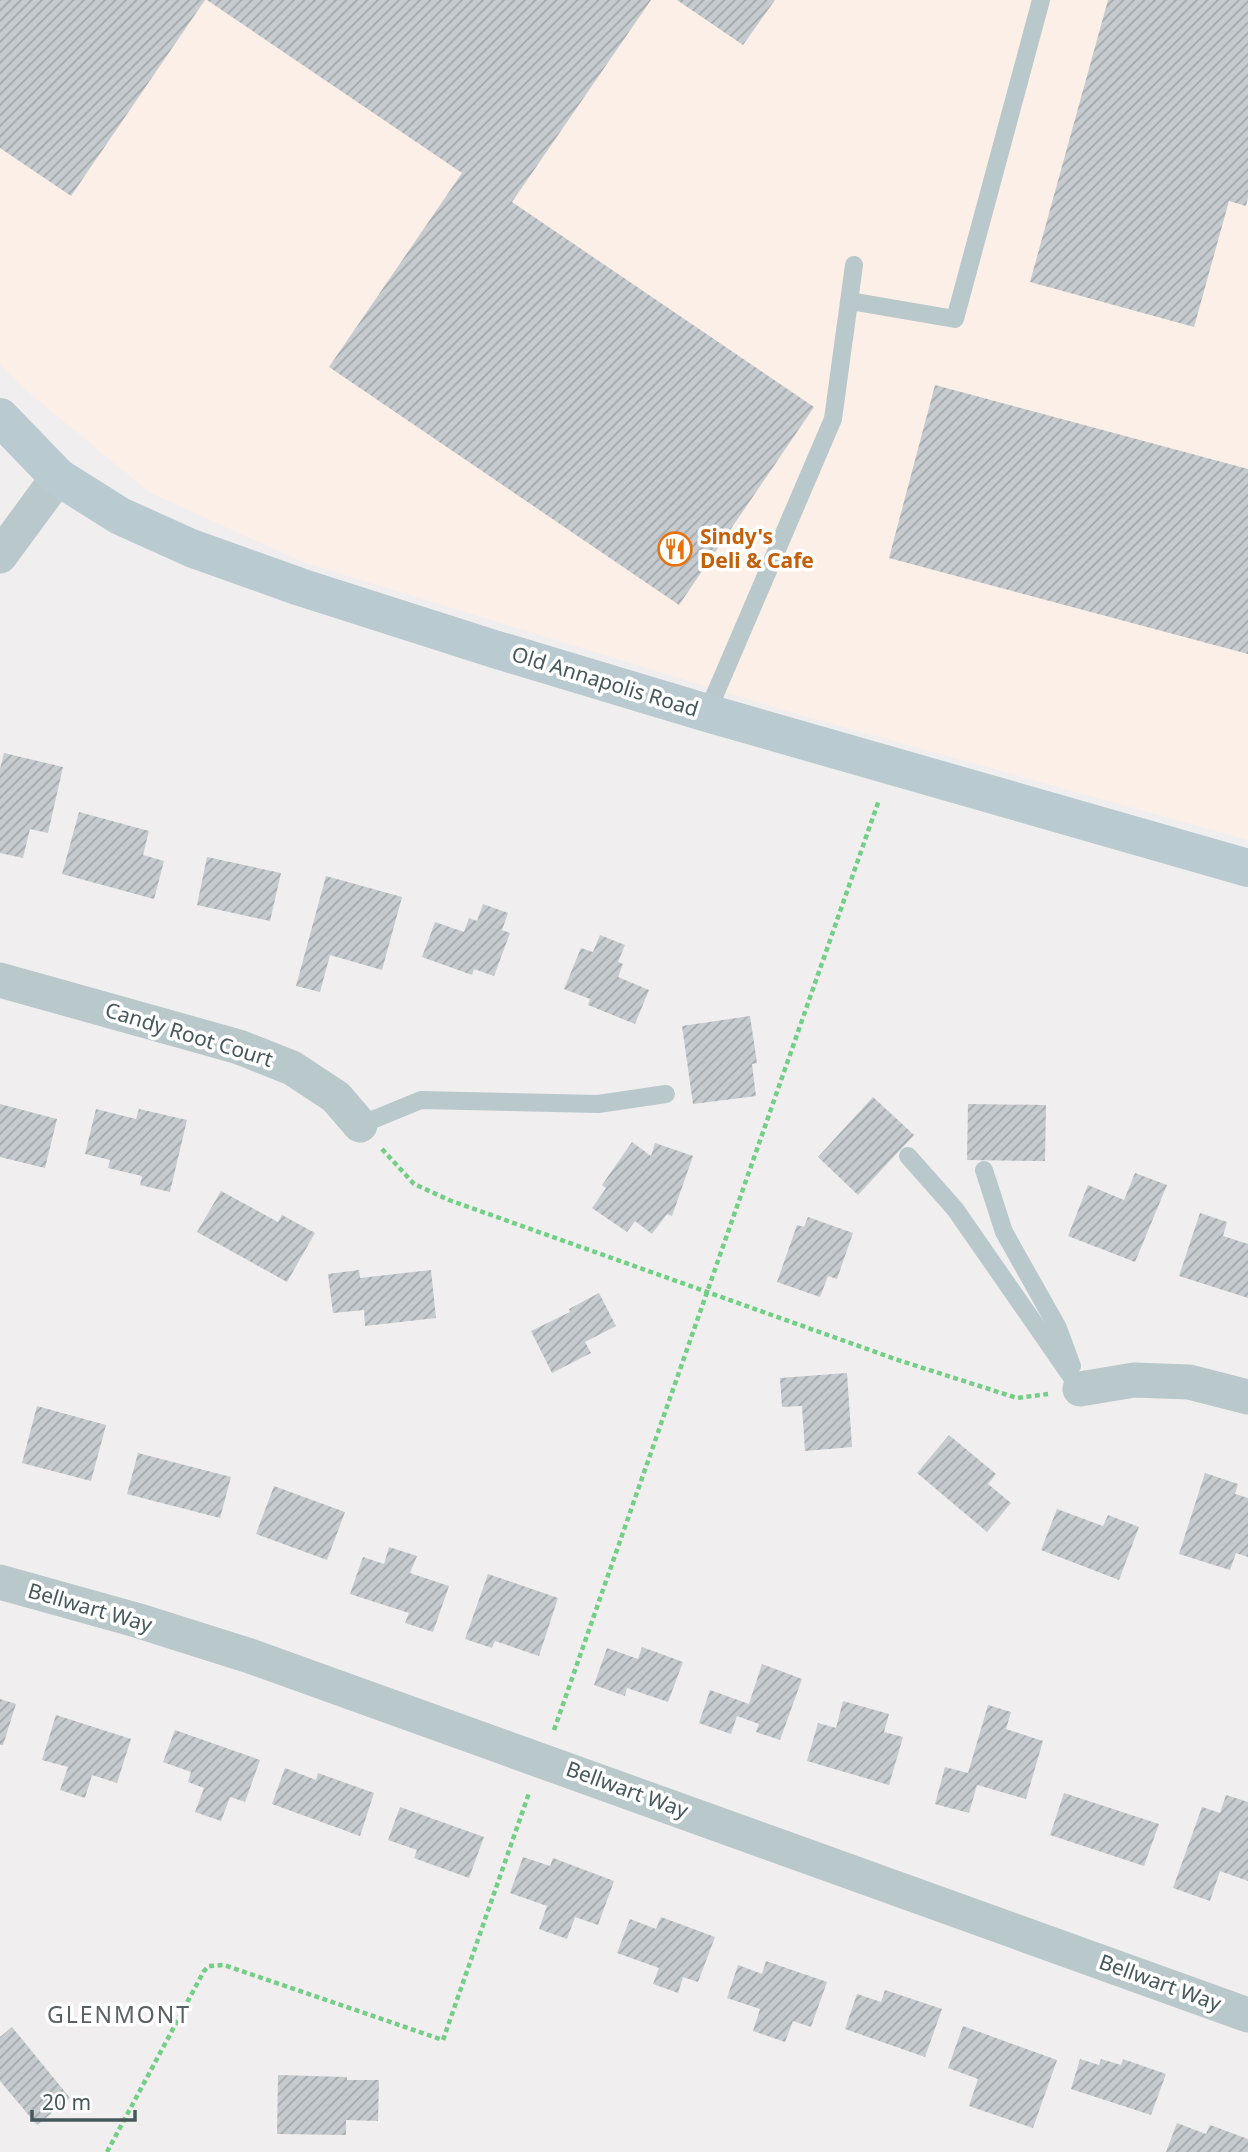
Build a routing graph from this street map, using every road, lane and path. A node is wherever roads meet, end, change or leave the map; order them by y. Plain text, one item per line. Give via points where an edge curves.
1 (1041, 0) edge
2 (854, 265) dead end
3 (850, 301) junction
4 (0, 418) edge
5 (58, 477) junction
6 (0, 556) edge
7 (707, 713) junction
8 (891, 766) junction
9 (1248, 868) edge
10 (0, 980) edge
11 (666, 1094) dead end
12 (360, 1125) junction
13 (908, 1156) dead end
14 (984, 1170) dead end
15 (708, 1292) junction
16 (1080, 1389) junction
17 (1248, 1397) edge
18 (0, 1582) edge
19 (540, 1759) junction
20 (1248, 2015) edge
21 (107, 2152) edge

1 - 3 lane via 955,319
2 - 3 lane
3 - 7 lane via 833,419
4 - 5 main road, Old Annapolis Road
5 - 6 street
5 - 7 main road, Old Annapolis Road via 120,516 191,548
7 - 8 main road, Old Annapolis Road
8 - 9 main road, Old Annapolis Road
8 - 15 path
10 - 12 street, Candy Root Court via 239,1047 292,1068 336,1097
11 - 12 lane via 598,1104 421,1100
12 - 15 path via 414,1184
13 - 16 lane via 955,1209
14 - 16 lane via 1004,1232 1058,1328
15 - 16 path via 1017,1398
15 - 19 path
16 - 17 street via 1134,1380 1189,1382
18 - 19 street, Bellwart Way via 250,1656
19 - 20 street, Bellwart Way
19 - 21 path via 443,2040 224,1965 209,1966

